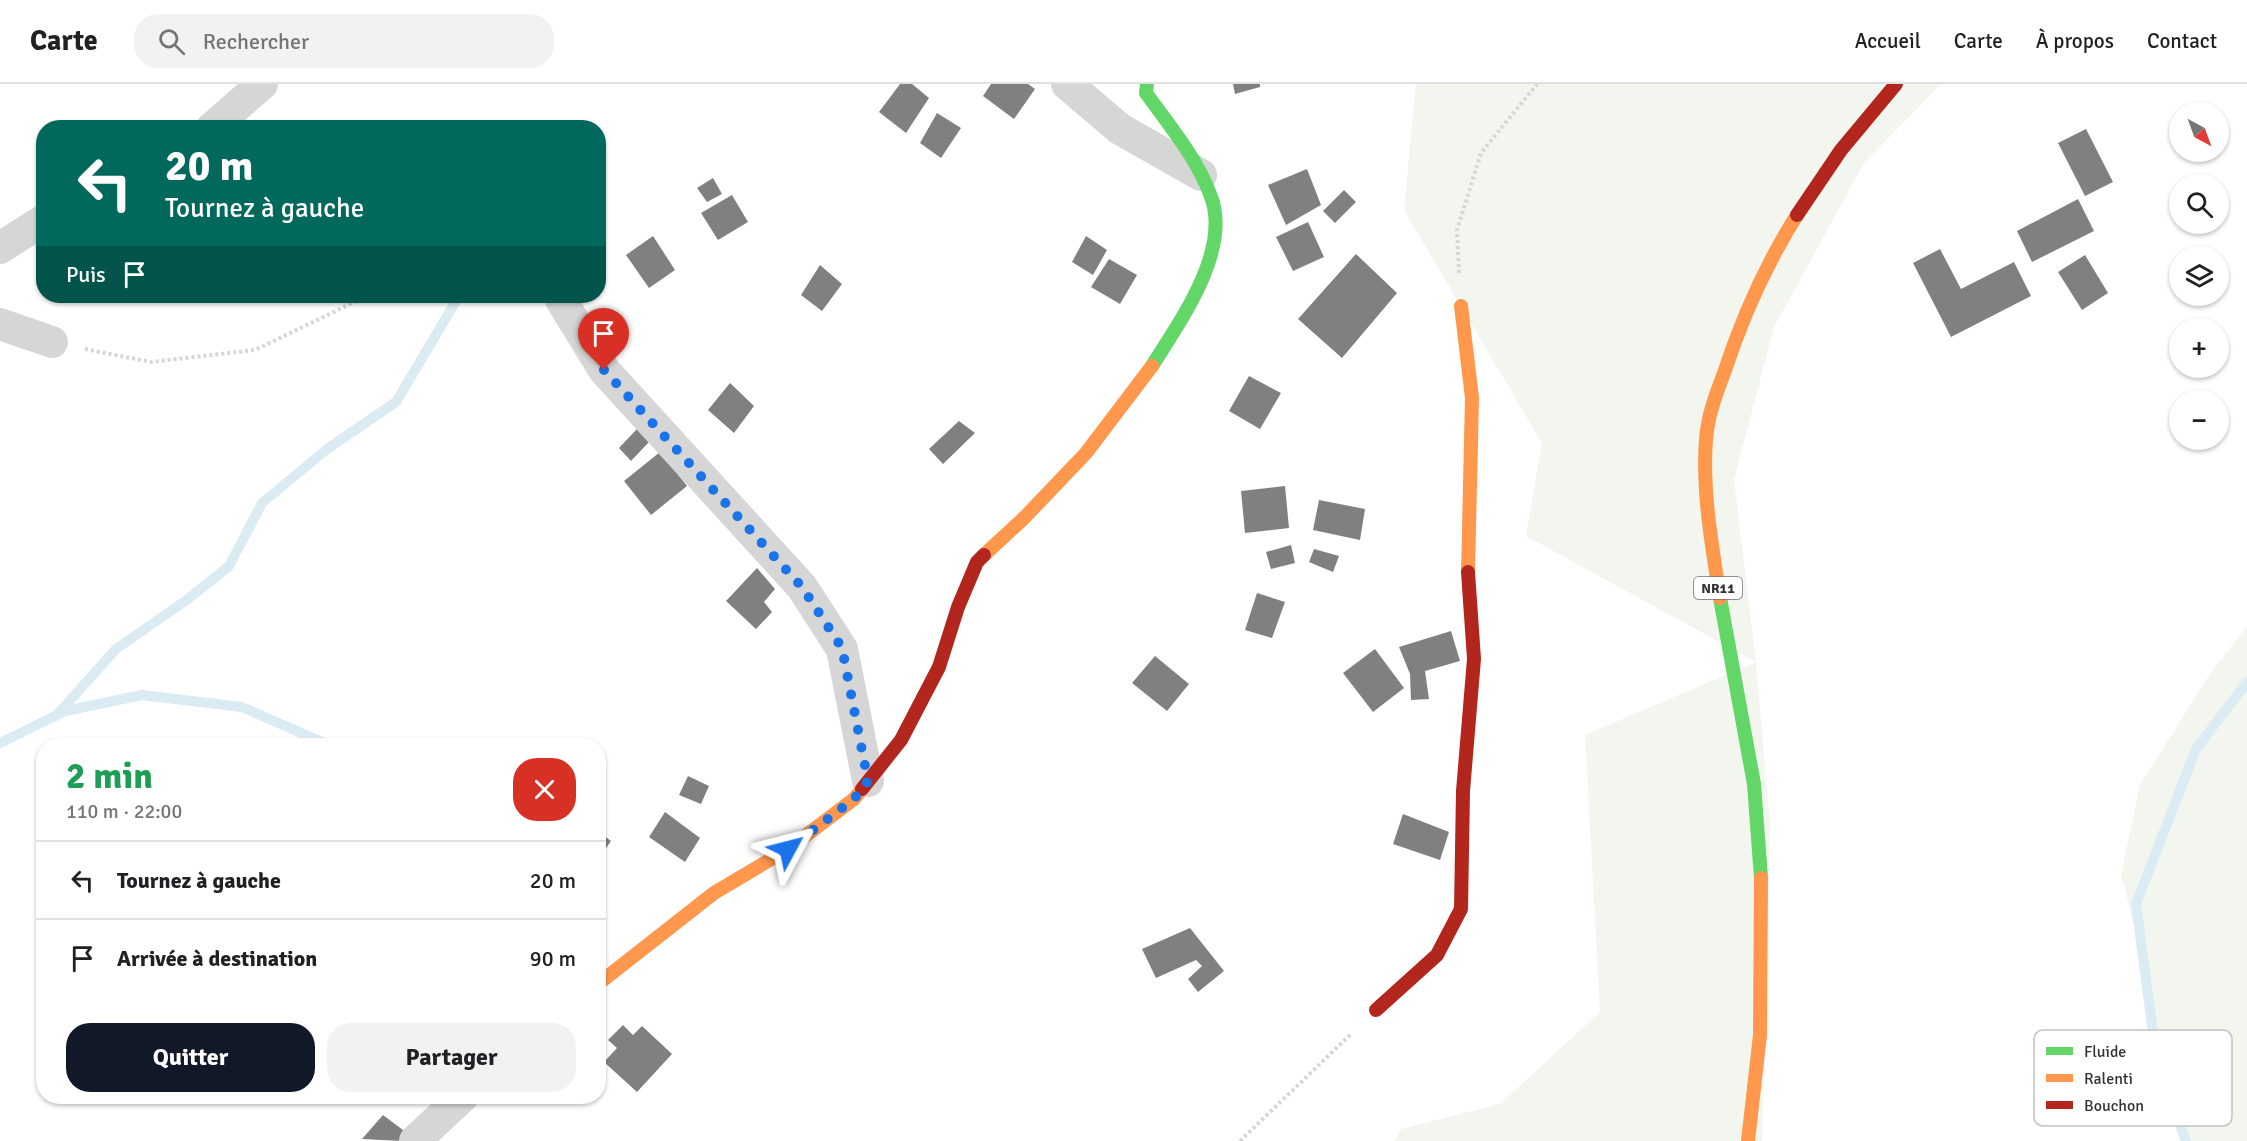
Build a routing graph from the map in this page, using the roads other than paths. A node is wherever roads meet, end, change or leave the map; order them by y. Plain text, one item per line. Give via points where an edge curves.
1 (262, 84) edge
2 (1067, 84) edge
3 (1148, 84) edge
4 (1896, 84) edge
5 (221, 120) edge
6 (1201, 175) junction
7 (36, 225) edge
8 (0, 248) edge
9 (563, 303) edge
10 (1461, 306) road end
11 (0, 324) edge
12 (52, 342) road end
13 (868, 781) junction
14 (606, 978) edge
15 (1376, 1010) road end
16 (454, 1104) edge
17 (415, 1141) edge
18 (1748, 1141) edge

1 - 5 street
2 - 6 street via 1120,129
3 - 6 main road via 1146,93
4 - 18 main road, NR11 via 1828,169 1759,283 1728,356 1708,422 1705,480 1718,591 1761,833 1762,974 1754,1107
6 - 13 main road via 1211,195 1216,232 1196,294 1147,375 1086,453 977,562 939,667 901,740
7 - 8 street
9 - 13 street via 604,370 802,587 842,648
10 - 15 main road via 1472,398 1468,589 1474,659 1463,791 1461,909 1437,955
11 - 12 street
13 - 14 main road via 854,799 788,849 714,893
16 - 17 street

